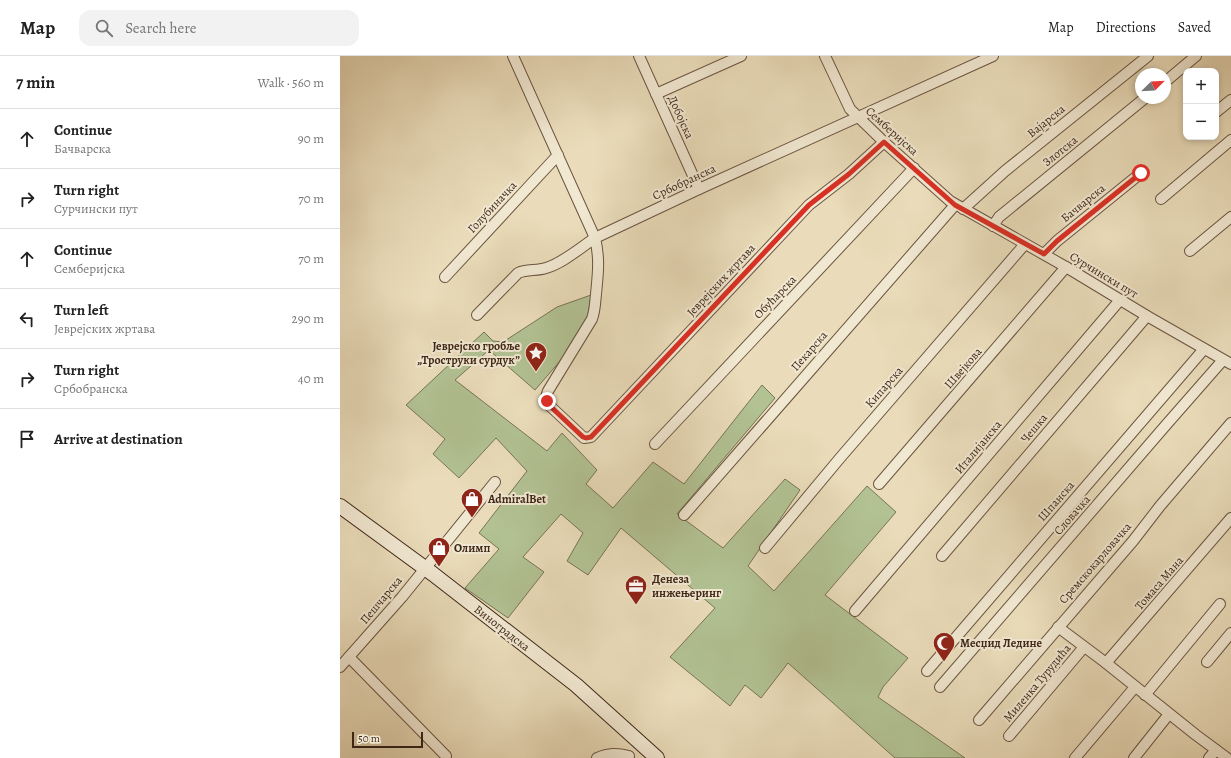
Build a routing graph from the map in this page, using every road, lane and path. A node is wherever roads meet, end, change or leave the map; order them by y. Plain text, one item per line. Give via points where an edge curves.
1 (513, 56) edge
2 (639, 56) edge
3 (741, 56) edge
4 (825, 56) edge
5 (993, 56) edge
6 (1148, 56) edge
7 (1196, 56) edge
8 (1171, 77) edge
9 (656, 94) junction
10 (1231, 100) edge
11 (1138, 104) edge
12 (1219, 110) edge
13 (858, 117) junction
14 (1231, 140) edge
15 (884, 142) junction
16 (558, 155) junction
17 (914, 168) junction
18 (1141, 173) dead end
19 (699, 189) junction
20 (1161, 199) dead end
21 (959, 207) junction
22 (1231, 217) edge
23 (993, 226) junction
24 (595, 238) junction
25 (1025, 244) junction
26 (1190, 251) dead end
27 (1044, 254) junction
28 (1066, 267) junction
29 (445, 277) dead end
30 (1120, 300) junction
31 (477, 315) dead end
32 (1147, 316) junction
33 (1204, 349) junction
34 (1227, 362) edge
35 (1231, 422) edge
36 (655, 444) dead end
37 (495, 482) dead end
38 (879, 484) dead end
39 (340, 506) edge
40 (684, 515) dead end
41 (1231, 518) edge
42 (765, 548) dead end
43 (942, 556) dead end
44 (424, 568) junction
45 (1220, 604) dead end
46 (855, 611) dead end
47 (1058, 627) junction
48 (1231, 634) edge
49 (1084, 647) junction
50 (349, 657) junction
51 (1207, 662) dead end
52 (1106, 663) junction
53 (340, 667) edge
54 (927, 671) dead end
55 (940, 687) dead end
56 (1135, 687) junction
57 (1145, 695) junction
58 (1169, 714) junction
59 (979, 720) dead end
60 (1009, 736) dead end
61 (641, 744) junction
62 (1212, 754) edge
63 (446, 756) dead end
64 (629, 757) edge
65 (597, 758) edge
66 (657, 758) edge
67 (1075, 758) edge
68 (1134, 758) edge
69 (1227, 758) edge

1 - 16 street
2 - 9 street, Добојска
3 - 9 street
4 - 13 street, Семберијска via 847,104
5 - 13 street, Србобранска
6 - 21 street, Вајарска
7 - 8 street
9 - 19 street, Добојска
10 - 12 street
11 - 23 street, Злотска via 999,217
13 - 15 street, Семберијска
13 - 19 street, Србобранска
14 - 20 street
15 - 17 street, Семберијска
15 - 24 street, Јеврејских жртава via 809,205 591,437 586,438 550,406 546,397 593,316 599,262
16 - 24 street
16 - 29 street, Голубиначка
17 - 21 street, Семберијска
17 - 36 street, Обућарска
18 - 27 street, Бачварска
19 - 24 street, Србобранска
21 - 23 street, Сурчински пут
21 - 40 street, Пекарска
22 - 26 street
23 - 25 street, Сурчински пут
24 - 31 street, Србобранска via 551,266 518,273
25 - 27 street, Сурчински пут
25 - 42 street, Кипарска
27 - 28 street, Сурчински пут
28 - 30 street, Сурчински пут
28 - 38 street, Швејкова
30 - 32 street, Сурчински пут
30 - 46 street, Италијанска
32 - 33 street, Сурчински пут
32 - 43 street, Чешка
33 - 34 street, Сурчински пут
33 - 54 street, Шпанска
34 - 55 street, Словачка via 1166,425
35 - 47 street, Сремскокарловачка
37 - 44 street, Пешчарска
39 - 44 street, Виноградска
41 - 52 street, Томаса Мана
44 - 50 street, Пешчарска
44 - 61 street, Виноградска via 576,685
45 - 57 street
47 - 49 street
47 - 59 street, Сремскокарловачка
48 - 51 street
49 - 52 street
49 - 60 street, Миленка Турудића
50 - 53 street, Пешчарска
50 - 63 street
52 - 56 street
56 - 57 street
56 - 67 street
57 - 58 street
58 - 62 street
58 - 68 street
61 - 64 street
61 - 66 street, Виноградска
62 - 69 street
64 - 65 street via 612,753

